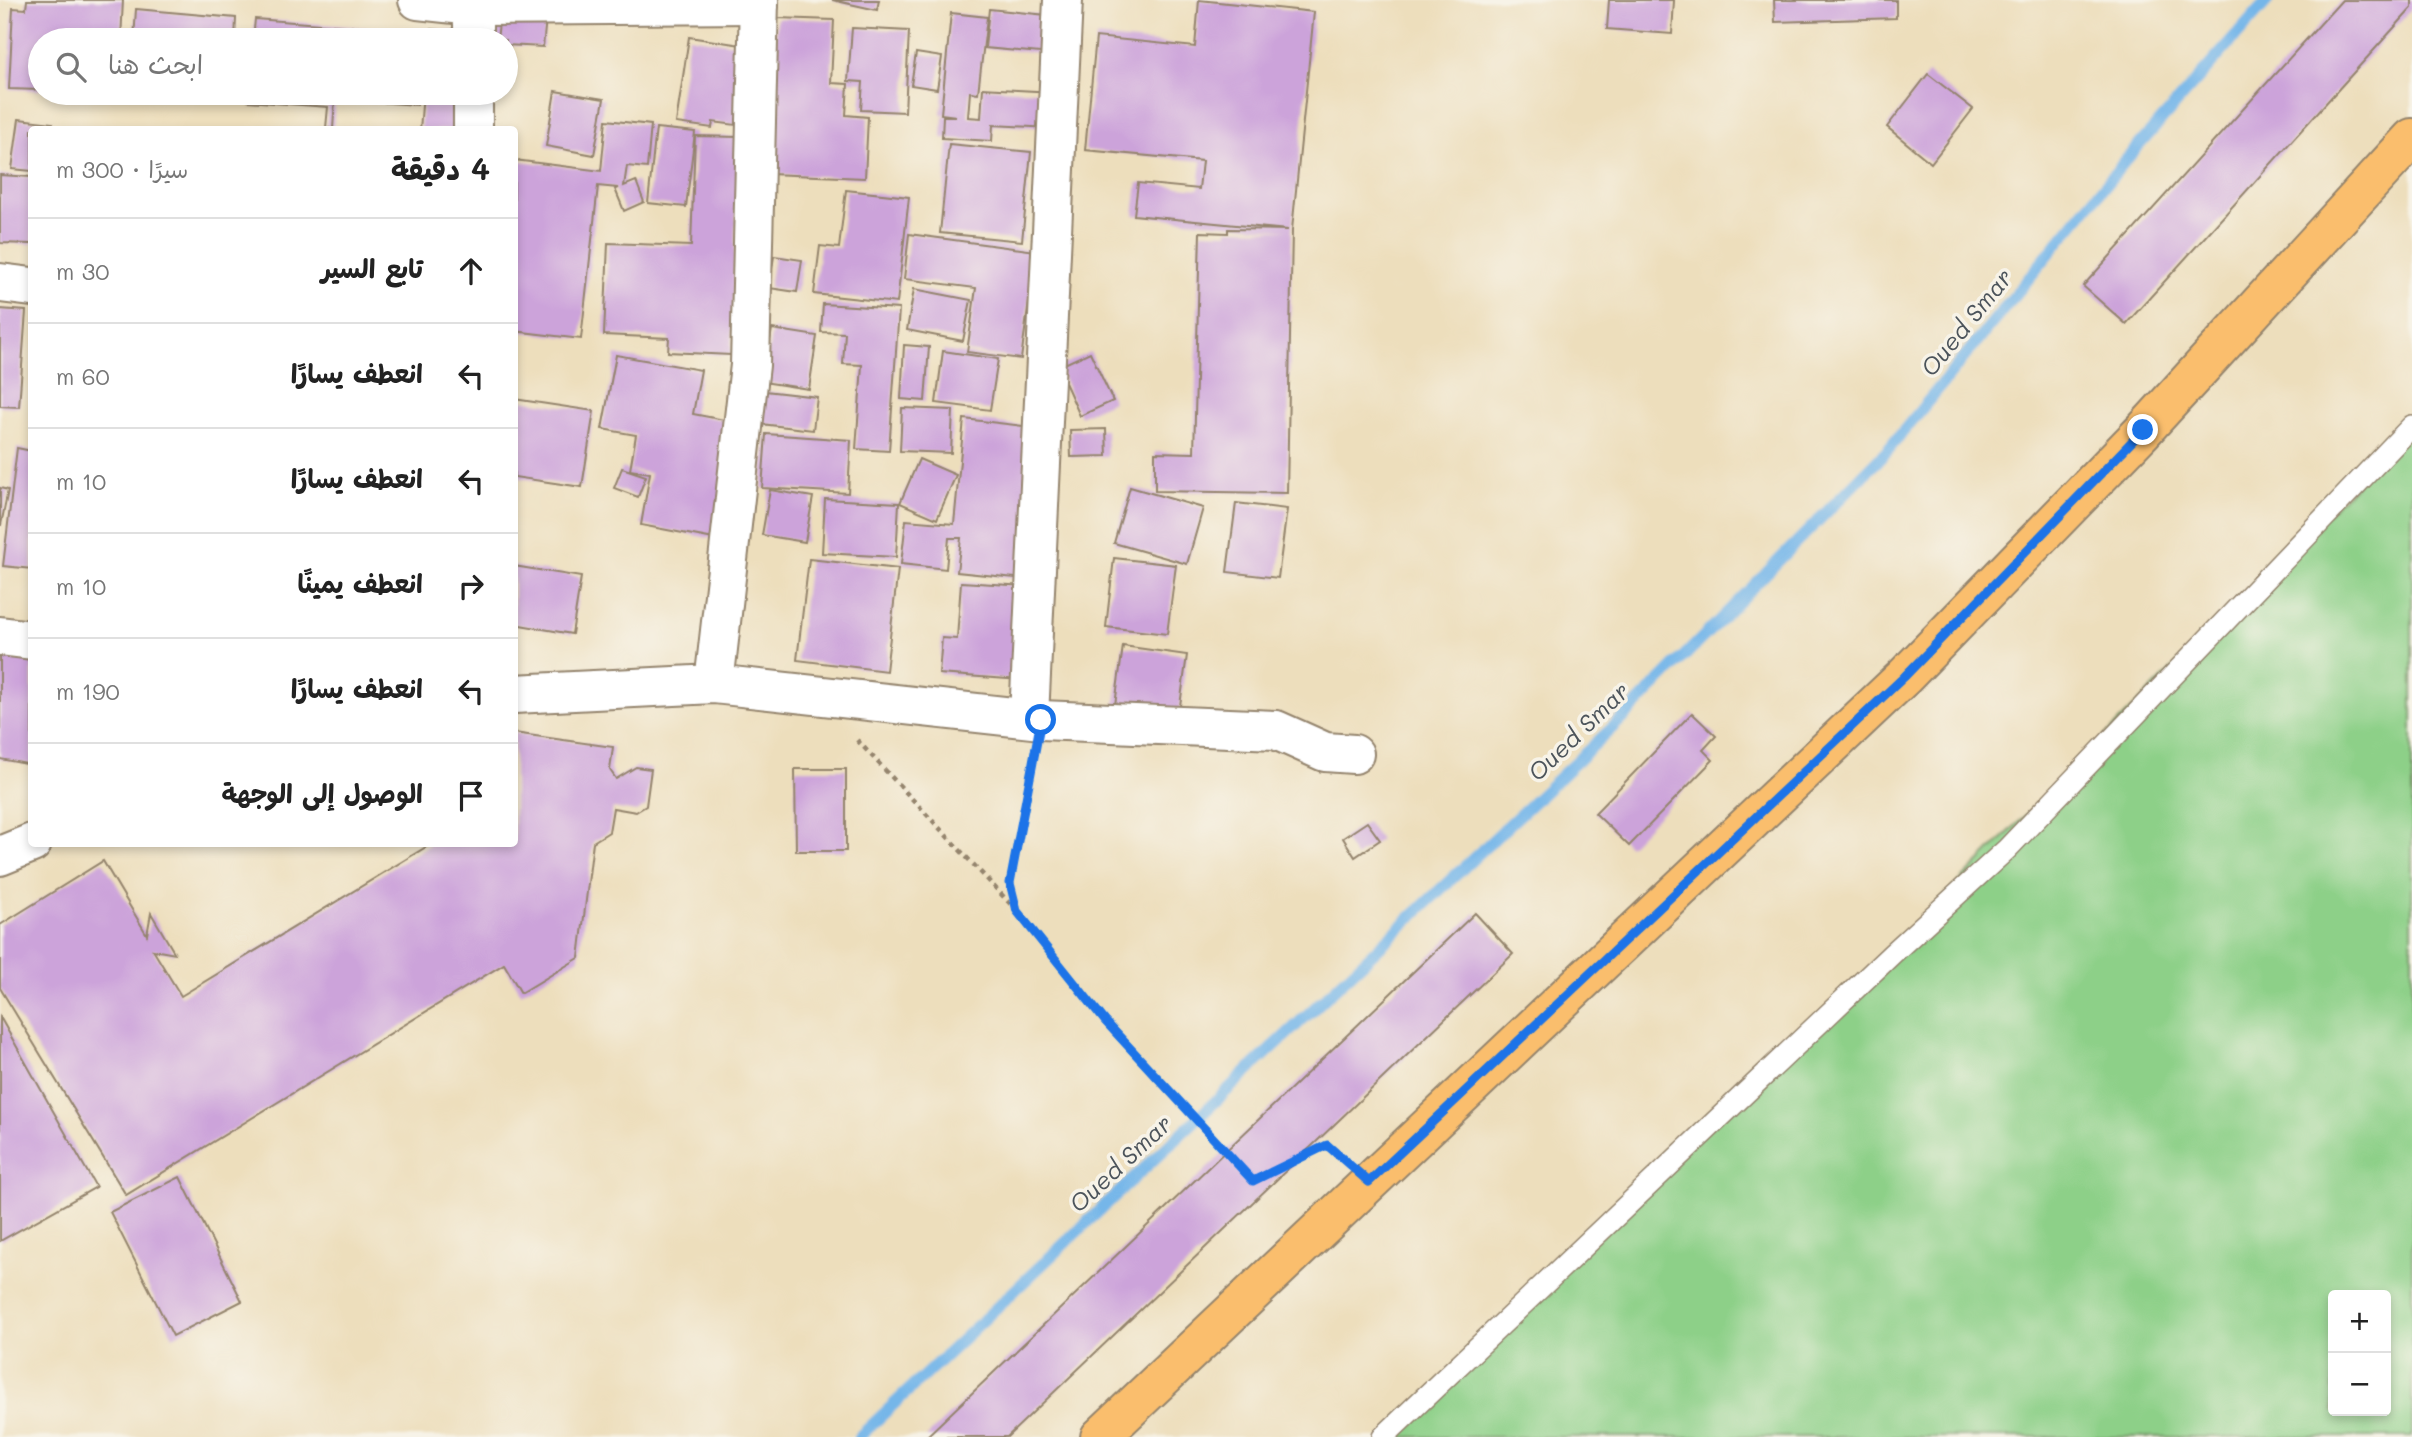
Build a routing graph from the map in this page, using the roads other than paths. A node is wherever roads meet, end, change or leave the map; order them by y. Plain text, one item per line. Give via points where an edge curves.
1 (418, 0) edge
2 (1063, 0) edge
3 (759, 2) edge
4 (473, 16) edge
5 (473, 105) edge
6 (473, 126) edge
7 (2412, 138) edge
8 (0, 283) edge
9 (28, 286) edge
10 (2412, 426) edge
11 (0, 636) edge
12 (28, 640) edge
13 (714, 684) junction
14 (518, 694) edge
15 (1035, 718) junction
16 (1354, 754) dead end
17 (28, 845) edge
18 (0, 856) edge
19 (1100, 1437) edge
20 (1383, 1437) edge

1 - 4 street
2 - 15 street
3 - 4 street
3 - 13 street via 750,365
5 - 6 street
7 - 19 main road via 2143,430 1904,677
8 - 9 street
10 - 20 lane via 2007,849
11 - 12 street
13 - 14 street
13 - 15 street
15 - 16 street via 1276,730 1325,752
17 - 18 street

